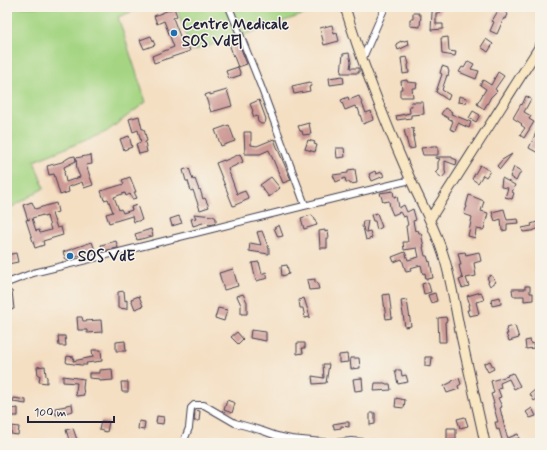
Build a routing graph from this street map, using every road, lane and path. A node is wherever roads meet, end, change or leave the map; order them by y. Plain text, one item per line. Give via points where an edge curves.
1 (229, 7) edge
2 (345, 7) edge
3 (385, 7) edge
4 (540, 46) edge
5 (362, 60) junction
6 (411, 180) junction
7 (306, 205) junction
8 (430, 219) junction
9 (7, 283) edge
10 (183, 443) edge
11 (374, 443) edge
12 (485, 443) edge

1 - 7 street
2 - 5 main road
3 - 5 street
4 - 8 main road
5 - 6 main road
6 - 7 street
6 - 8 main road
7 - 9 street via 33,273
8 - 12 main road via 448,269
10 - 11 street via 189,428 191,408 194,405 204,405 235,423 291,439 332,443

